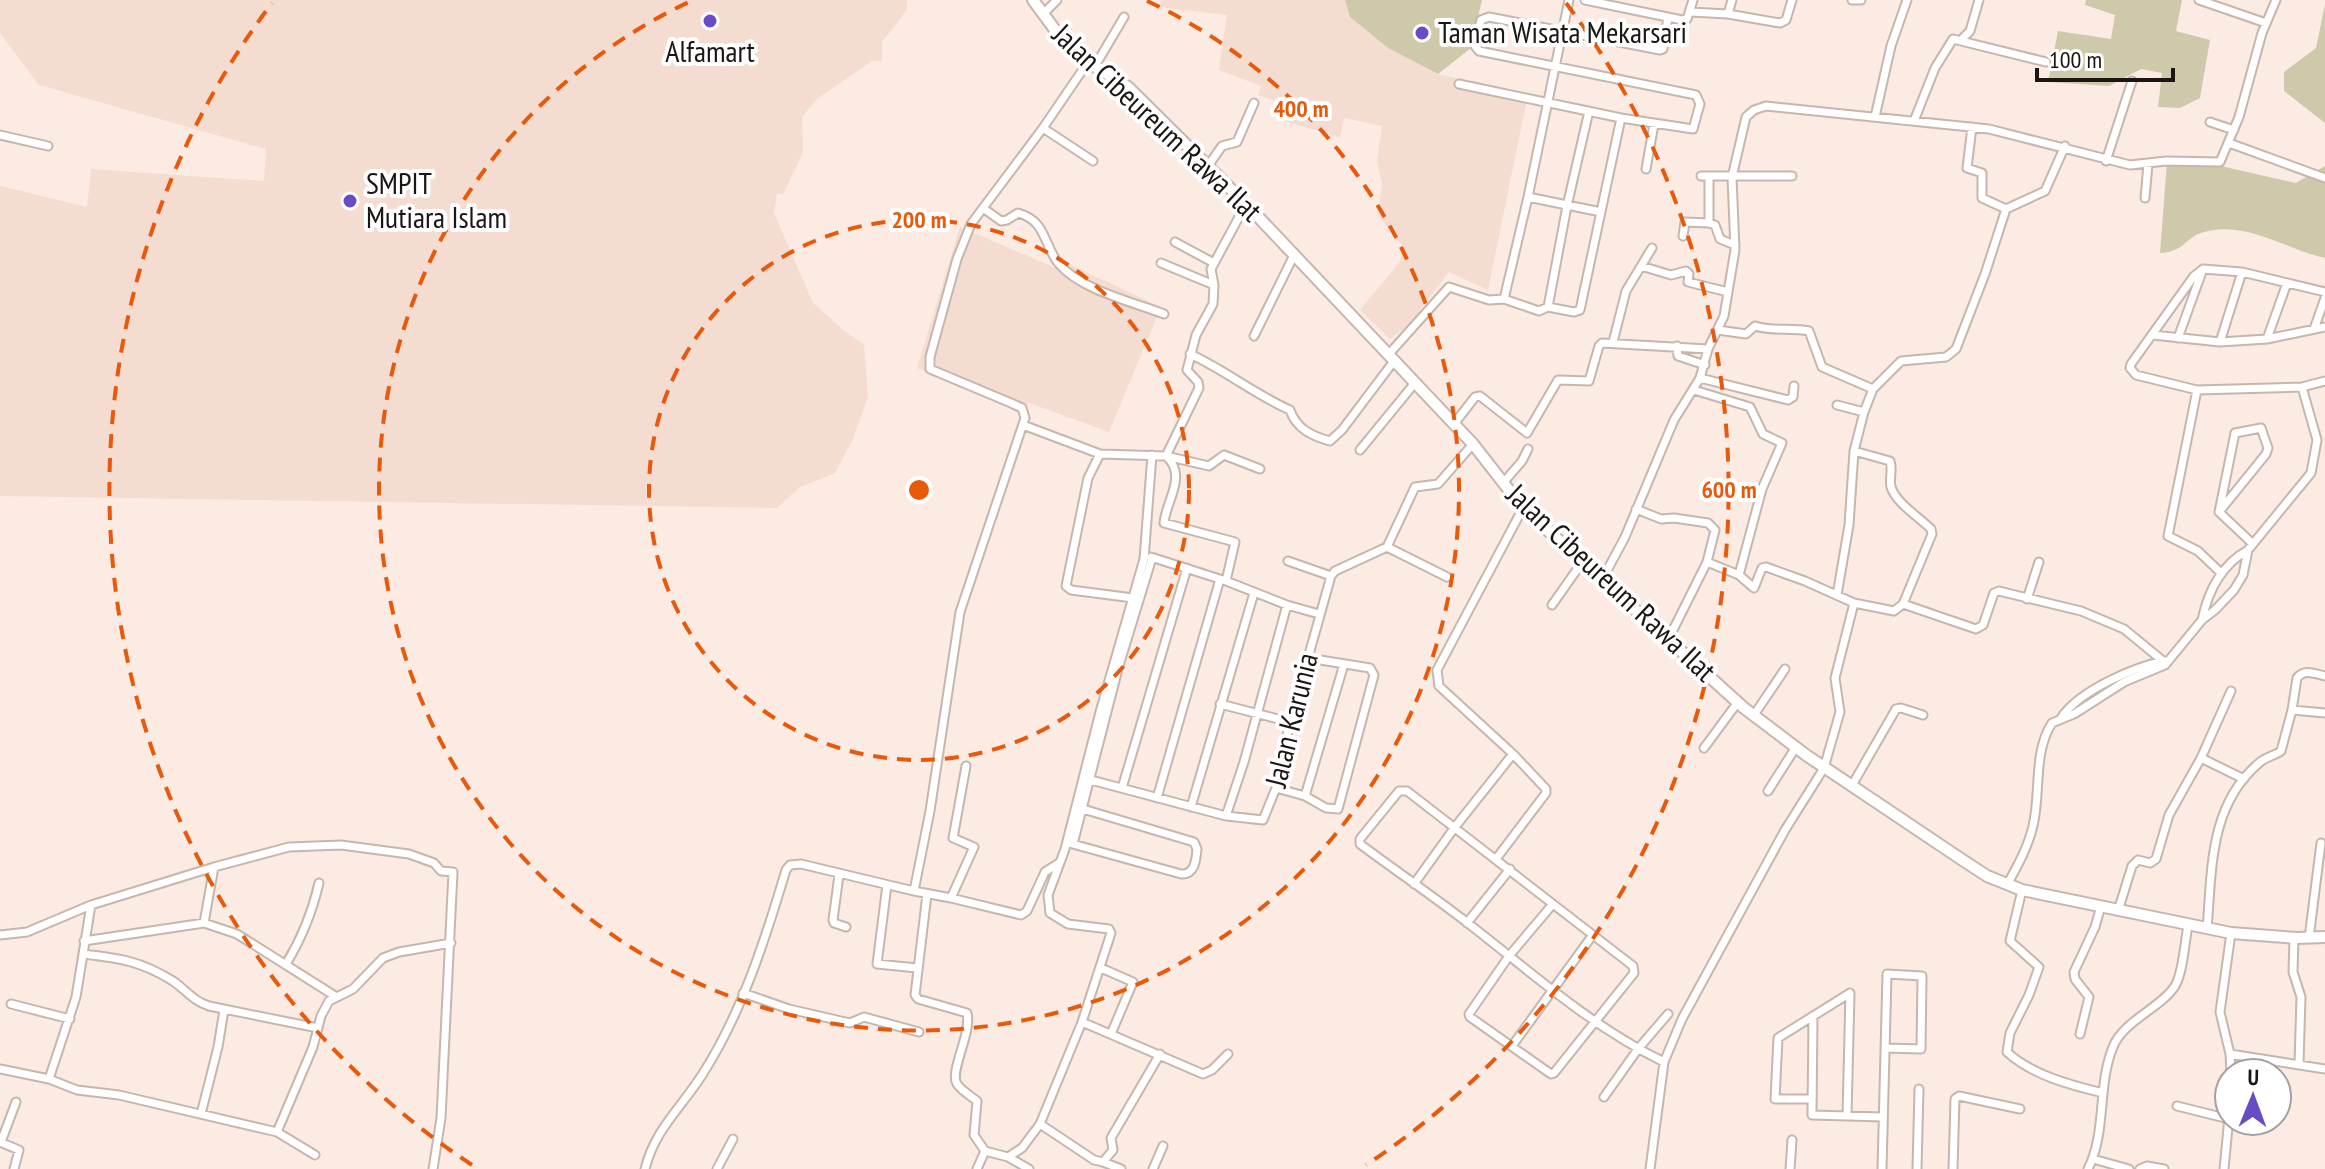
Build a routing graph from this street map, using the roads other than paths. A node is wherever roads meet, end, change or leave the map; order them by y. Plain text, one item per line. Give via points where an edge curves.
1 (1033, 0) edge
2 (1057, 0) edge
3 (1569, 0) edge
4 (1585, 0) edge
5 (1693, 0) edge
6 (1732, 0) edge
7 (1792, 0) edge
8 (1852, 0) edge
9 (1861, 0) edge
10 (1907, 0) edge
11 (1979, 0) edge
12 (2199, 0) edge
13 (2276, 0) edge
14 (1691, 12) junction
15 (1043, 14) junction
16 (1728, 14) junction
17 (1124, 17) dead end
18 (1668, 17) junction
19 (2266, 23) junction
20 (1563, 31) junction
21 (1961, 40) junction
22 (2046, 62) dead end
23 (1092, 64) junction
24 (1556, 67) junction
25 (2132, 81) dead end
26 (1459, 84) dead end
27 (1548, 102) junction
28 (1254, 103) dead end
29 (1589, 111) junction
30 (1875, 117) junction
31 (1621, 118) junction
32 (1914, 121) junction
33 (2210, 122) dead end
34 (1654, 124) junction
35 (1972, 127) junction
36 (1043, 128) junction
37 (2234, 130) junction
38 (0, 135) edge
39 (2229, 143) junction
40 (48, 146) dead end
41 (2065, 146) junction
42 (1093, 161) dead end
43 (2106, 161) junction
44 (2148, 164) junction
45 (1208, 166) junction
46 (1646, 169) dead end
47 (1792, 176) dead end
48 (1732, 177) junction
49 (2325, 178) edge
50 (1528, 197) junction
51 (2145, 198) dead end
52 (1246, 204) junction
53 (1567, 206) junction
54 (983, 208) junction
55 (2006, 209) junction
56 (1601, 212) junction
57 (1709, 223) junction
58 (1683, 236) dead end
59 (1175, 242) dead end
60 (1735, 245) junction
61 (1652, 248) dead end
62 (1294, 255) junction
63 (1161, 263) dead end
64 (1214, 263) junction
65 (1641, 266) junction
66 (2203, 269) junction
67 (2242, 272) junction
68 (2287, 283) junction
69 (1214, 285) junction
70 (1728, 292) junction
71 (2325, 295) edge
72 (1504, 299) junction
73 (1548, 307) junction
74 (1164, 314) dead end
75 (2325, 327) edge
76 (2314, 329) junction
77 (1718, 330) junction
78 (2153, 335) junction
79 (1254, 336) dead end
80 (2178, 338) junction
81 (2267, 339) junction
82 (1613, 342) junction
83 (2220, 342) junction
84 (1677, 346) junction
85 (1708, 349) junction
86 (1190, 354) junction
87 (1391, 358) junction
88 (1705, 365) junction
89 (1700, 378) junction
90 (2325, 381) edge
91 (1414, 384) junction
92 (1794, 386) dead end
93 (2302, 387) junction
94 (1873, 389) junction
95 (1694, 390) junction
96 (2197, 390) junction
97 (1837, 405) dead end
98 (1864, 412) junction
99 (1454, 424) junction
100 (1023, 425) junction
101 (1473, 444) junction
102 (1528, 449) dead end
103 (1360, 450) dead end
104 (1854, 451) junction
105 (1100, 454) junction
106 (1152, 455) junction
107 (1166, 456) junction
108 (1260, 469) dead end
109 (1503, 483) junction
110 (1523, 508) junction
111 (1636, 509) junction
112 (2219, 512) junction
113 (1387, 547) junction
114 (2251, 547) junction
115 (1148, 556) junction
116 (1288, 561) dead end
117 (1583, 561) junction
118 (1707, 562) junction
119 (2039, 562) dead end
120 (1187, 568) junction
121 (2221, 573) junction
122 (1739, 575) junction
123 (1331, 576) junction
124 (1447, 577) dead end
125 (1603, 578) junction
126 (1223, 580) junction
127 (1254, 593) junction
128 (1837, 595) junction
129 (1133, 598) junction
130 (2027, 599) junction
131 (1854, 603) junction
132 (1903, 604) junction
133 (1287, 605) junction
134 (1552, 605) dead end
135 (1319, 614) junction
136 (2202, 620) junction
137 (1669, 638) junction
138 (1308, 658) junction
139 (2165, 661) junction
140 (1344, 664) junction
141 (1785, 669) dead end
142 (2325, 676) edge
143 (2231, 691) dead end
144 (1738, 702) junction
145 (1220, 704) junction
146 (2292, 710) junction
147 (2325, 713) edge
148 (1257, 714) junction
149 (1754, 715) junction
150 (1923, 715) dead end
151 (1290, 722) junction
152 (1796, 747) junction
153 (1704, 748) dead end
154 (1513, 754) junction
155 (2201, 758) junction
156 (966, 766) dead end
157 (1824, 768) junction
158 (2244, 779) junction
159 (1091, 780) junction
160 (1851, 787) junction
161 (1122, 788) junction
162 (1276, 788) junction
163 (1768, 791) dead end
164 (1305, 796) junction
165 (1157, 798) junction
166 (1191, 807) junction
167 (1083, 809) junction
168 (1226, 816) junction
169 (1455, 827) junction
170 (1070, 843) junction
171 (2321, 843) dead end
172 (1496, 859) junction
173 (1059, 863) junction
174 (214, 867) junction
175 (1510, 869) junction
176 (839, 875) junction
177 (319, 883) dead end
178 (2008, 883) junction
179 (1414, 884) junction
180 (887, 885) junction
181 (2022, 890) junction
182 (914, 891) junction
183 (927, 894) junction
184 (951, 898) junction
185 (91, 905) junction
186 (1552, 905) junction
187 (2101, 906) junction
188 (2118, 911) junction
189 (204, 923) junction
190 (1467, 923) junction
191 (2188, 925) junction
192 (846, 927) dead end
193 (2207, 929) junction
194 (2231, 933) junction
195 (0, 935) edge
196 (1592, 936) junction
197 (2325, 937) edge
198 (2294, 938) junction
199 (2309, 938) junction
200 (84, 941) junction
201 (451, 943) junction
202 (83, 954) junction
203 (1509, 956) junction
204 (286, 964) junction
205 (917, 968) junction
206 (1101, 968) junction
207 (1553, 991) junction
208 (743, 993) junction
209 (335, 996) junction
210 (11, 1004) dead end
211 (224, 1010) junction
212 (1668, 1014) dead end
213 (1813, 1016) junction
214 (70, 1019) junction
215 (1082, 1022) junction
216 (1596, 1024) junction
217 (318, 1028) junction
218 (919, 1032) dead end
219 (1111, 1034) junction
220 (2080, 1034) dead end
221 (1512, 1046) junction
222 (1885, 1048) junction
223 (1638, 1049) junction
224 (1160, 1054) junction
225 (1228, 1054) dead end
226 (2230, 1054) junction
227 (2230, 1057) edge
228 (1664, 1062) junction
229 (2299, 1064) junction
230 (0, 1069) edge
231 (2325, 1069) edge
232 (49, 1079) junction
233 (1919, 1089) dead end
234 (2103, 1093) junction
235 (1604, 1097) dead end
236 (1812, 1099) junction
237 (16, 1102) dead end
238 (2177, 1106) dead end
239 (2020, 1109) dead end
240 (201, 1114) junction
241 (2213, 1114) edge
242 (1847, 1116) junction
243 (1883, 1117) junction
244 (1040, 1124) junction
245 (277, 1132) junction
246 (2227, 1137) edge
247 (733, 1139) dead end
248 (1792, 1140) dead end
249 (0, 1142) edge
250 (1163, 1146) dead end
251 (985, 1151) junction
252 (315, 1155) dead end
253 (1008, 1157) junction
254 (2093, 1159) junction
255 (1103, 1162) junction
256 (14, 1169) edge
257 (433, 1169) edge
258 (645, 1169) edge
259 (717, 1169) edge
260 (977, 1169) edge
261 (1029, 1169) edge
262 (1121, 1169) edge
263 (1153, 1169) edge
264 (1650, 1169) edge
265 (1790, 1169) edge
266 (1882, 1169) edge
267 (1917, 1169) edge
268 (1953, 1169) edge
269 (2088, 1169) edge
270 (2129, 1169) edge
271 (2140, 1169) edge
272 (2164, 1169) edge
273 (2224, 1169) edge

1 - 15 street, Jalan Cibeureum Rawa Ilat
2 - 15 street
3 - 20 street
4 - 18 street
5 - 14 street
6 - 16 street
7 - 16 street via 1783,23
8 - 9 street
10 - 30 street
11 - 21 street via 1970,31
12 - 19 street
13 - 19 street
14 - 16 street
14 - 18 street via 1687,19
15 - 23 street, Jalan Cibeureum Rawa Ilat
17 - 23 street
18 - 20 street via 1660,50
19 - 37 street
20 - 24 street
20 - 24 street via 1489,17 1481,20 1475,46
21 - 22 street
21 - 32 street via 1953,39 1945,49
23 - 36 street
23 - 45 street, Jalan Cibeureum Rawa Ilat via 1128,87
24 - 27 street
24 - 34 street via 1699,99 1694,129
25 - 43 street
26 - 27 street
27 - 29 street
27 - 50 street
28 - 45 street via 1237,142 1222,146
29 - 31 street
29 - 53 street
30 - 32 street
30 - 48 street via 1766,106 1754,110 1746,117
31 - 34 street
31 - 56 street
32 - 35 street
33 - 37 street
34 - 46 street
35 - 41 street
35 - 55 street via 1967,168 1982,173 1982,198
36 - 42 street
36 - 54 street
37 - 39 street
38 - 40 street
39 - 44 street via 2220,162
39 - 49 street
41 - 43 street
41 - 55 street via 2045,191
43 - 44 street
44 - 51 street
45 - 52 street, Jalan Cibeureum Rawa Ilat
47 - 48 street
48 - 57 street via 1705,176
48 - 60 street
50 - 53 street
50 - 72 street
52 - 62 street, Jalan Cibeureum Rawa Ilat
52 - 64 street
53 - 56 street
53 - 73 street
54 - 74 street via 1001,221 1024,214 1043,229 1057,262 1073,276
54 - 100 street via 962,244 929,366 1022,408
55 - 94 street via 1956,349 1946,357 1901,361
56 - 73 street via 1580,310
57 - 58 street via 1685,222
57 - 60 street via 1720,239
59 - 64 street
60 - 70 street
61 - 65 street
62 - 79 street
62 - 87 street, Jalan Cibeureum Rawa Ilat
63 - 69 street
64 - 69 street
65 - 70 street via 1671,275 1686,271 1688,282
65 - 82 street via 1626,291
66 - 67 street
66 - 78 street
66 - 80 street
67 - 68 street
67 - 83 street
68 - 71 street
68 - 81 street
69 - 86 street via 1213,304
70 - 77 street
71 - 76 street
72 - 73 street via 1539,311
72 - 87 street via 1489,300 1449,287
75 - 76 street
76 - 81 street
77 - 85 street
77 - 94 street via 1744,334 1755,326 1809,331 1822,367
78 - 80 street
78 - 96 street via 2131,364 2132,373
80 - 83 street
81 - 83 street
82 - 84 street
82 - 99 street via 1599,346 1589,381 1558,380 1527,433 1480,396
84 - 85 street
84 - 88 street via 1678,356
85 - 88 street
86 - 87 street via 1290,410 1305,430 1330,441
86 - 107 street via 1187,372 1199,388
87 - 91 street, Jalan Cibeureum Rawa Ilat
88 - 89 street
89 - 92 street via 1788,400
89 - 95 street
90 - 93 street
91 - 99 street, Jalan Cibeureum Rawa Ilat
91 - 103 street
93 - 96 street
93 - 114 street via 2317,440 2311,473
94 - 98 street
95 - 111 street via 1674,420
95 - 122 street via 1750,407 1763,434 1782,443 1762,489
96 - 121 street via 2168,536 2198,551
97 - 98 street
98 - 104 street
99 - 101 street, Jalan Cibeureum Rawa Ilat
100 - 105 street
100 - 182 street via 960,612
101 - 109 street, Jalan Cibeureum Rawa Ilat
101 - 113 street via 1438,484 1415,487
102 - 109 street
104 - 128 street
104 - 132 street via 1890,461 1896,496 1931,529
105 - 106 street
105 - 129 street via 1088,478 1066,586
106 - 107 street
106 - 115 street
107 - 108 street via 1209,466 1224,455
107 - 126 street via 1175,468 1176,483 1164,523 1232,540 1235,545
109 - 110 street, Jalan Cibeureum Rawa Ilat
110 - 117 street, Jalan Cibeureum Rawa Ilat
110 - 154 street via 1436,678
111 - 118 street via 1661,519 1713,526
111 - 125 street
112 - 112 street via 2235,433 2261,428 2266,454
112 - 114 street
113 - 123 street
113 - 124 street
114 - 121 street
114 - 136 street via 2234,590
115 - 120 street
115 - 129 street
115 - 159 street
116 - 123 street
117 - 125 street, Jalan Cibeureum Rawa Ilat
117 - 134 street
118 - 122 street
118 - 137 street
119 - 130 street
120 - 126 street
120 - 161 street
121 - 136 street
122 - 128 street via 1755,588 1766,567
123 - 135 street, Jalan Karunia
125 - 137 street, Jalan Cibeureum Rawa Ilat
126 - 127 street
126 - 165 street
127 - 133 street
127 - 145 street
128 - 131 street
129 - 170 street
130 - 132 street via 1994,593 1983,625 1976,629
130 - 139 street via 2081,611 2124,629
131 - 132 street via 1894,611
131 - 157 street via 1835,678 1840,712
133 - 135 street
133 - 148 street
135 - 138 street, Jalan Karunia
136 - 139 street
137 - 144 street, Jalan Cibeureum Rawa Ilat
138 - 140 street
138 - 151 street, Jalan Karunia
139 - 178 street via 2160,669 2124,682 2052,723 2033,826
140 - 164 street
140 - 164 street via 1375,673 1338,809
141 - 149 street
142 - 146 street via 2300,674
143 - 155 street
144 - 149 street, Jalan Cibeureum Rawa Ilat
144 - 153 street
145 - 148 street
145 - 166 street
146 - 147 street
146 - 158 street via 2281,751 2260,761
148 - 151 street
148 - 168 street
149 - 152 street, Jalan Cibeureum Rawa Ilat
150 - 160 street via 1896,709
151 - 162 street, Jalan Karunia
152 - 157 street, Jalan Cibeureum Rawa Ilat
152 - 163 street
154 - 169 street
154 - 172 street via 1546,793
155 - 158 street
155 - 188 street via 2169,815 2156,859 2138,860 2132,866
156 - 184 street via 953,838 974,847
157 - 160 street, Jalan Cibeureum Rawa Ilat
157 - 228 street via 1682,1019
158 - 193 street via 2215,835
159 - 161 street
159 - 167 street
160 - 178 street, Jalan Cibeureum Rawa Ilat via 1987,876
161 - 165 street
162 - 164 street
162 - 168 street, Jalan Karunia via 1266,817 1259,821
165 - 166 street
166 - 168 street
167 - 170 street
167 - 170 street via 1194,842 1192,870 1181,874
169 - 172 street
169 - 179 street
169 - 179 street via 1403,789 1360,839
170 - 173 street
171 - 199 street
172 - 175 street
173 - 184 street via 1045,872 1021,915
173 - 206 street via 1048,895 1049,910 1068,924 1109,929
174 - 185 street
174 - 189 street
174 - 201 street via 314,845 409,854 453,872
175 - 186 street
175 - 190 street
176 - 180 street
176 - 192 street via 833,920
176 - 208 street via 796,864 786,870
177 - 204 street via 302,939
178 - 181 street, Jalan Cibeureum Rawa Ilat
179 - 190 street
180 - 182 street
180 - 205 street via 877,964
181 - 187 street, Jalan Cibeureum Rawa Ilat
181 - 234 street via 2010,941 2039,967 2007,1052 2065,1083
182 - 183 street
183 - 184 street
183 - 205 street
185 - 195 street via 27,932
185 - 200 street
186 - 196 street
186 - 203 street
187 - 188 street, Jalan Cibeureum Rawa Ilat
187 - 220 street via 2074,972 2089,997
188 - 191 street, Jalan Cibeureum Rawa Ilat
189 - 200 street
189 - 204 street via 237,934
190 - 203 street
191 - 193 street, Jalan Cibeureum Rawa Ilat
191 - 234 street via 2174,989 2114,1043
193 - 194 street, Jalan Cibeureum Rawa Ilat
194 - 198 street, Jalan Cibeureum Rawa Ilat
194 - 226 street via 2220,1012
196 - 207 street
196 - 216 street via 1635,968
197 - 199 street, Jalan Cibeureum Rawa Ilat
198 - 199 street, Jalan Cibeureum Rawa Ilat
198 - 229 street via 2293,972 2301,997
200 - 202 street
201 - 209 street via 383,958 353,989
201 - 257 street
202 - 211 street via 141,964 175,982 197,1002
202 - 214 street
203 - 207 street
203 - 221 street via 1469,1014
204 - 209 street
205 - 251 street via 918,999 967,1013 955,1076 977,1101 974,1135
206 - 215 street
206 - 219 street via 1133,982
207 - 216 street
207 - 221 street
208 - 218 street via 850,1023 864,1017
208 - 258 street via 701,1077 664,1125
209 - 217 street
210 - 214 street
211 - 217 street
211 - 240 street
212 - 223 street
213 - 236 street
213 - 236 street via 1778,1038 1775,1099
213 - 242 street via 1850,993
214 - 232 street
215 - 219 street
215 - 244 street
216 - 221 street via 1551,1074
216 - 223 street
217 - 245 street
219 - 224 street
222 - 222 street via 1887,974 1922,976 1921,1049
222 - 243 street
223 - 228 street
223 - 235 street
224 - 225 street via 1203,1074
224 - 255 street via 1111,1138 1113,1150
226 - 227 street
226 - 229 street
228 - 264 street
229 - 231 street
230 - 232 street
232 - 240 street via 77,1090
233 - 267 street
234 - 254 street
236 - 242 street via 1812,1115
237 - 249 street
238 - 241 street
239 - 268 street via 1955,1099
240 - 245 street
242 - 243 street
243 - 266 street
244 - 253 street
244 - 255 street
245 - 252 street
246 - 273 street
247 - 259 street
248 - 265 street
249 - 256 street via 19,1150
250 - 263 street
251 - 253 street
251 - 260 street
253 - 261 street
254 - 269 street
254 - 270 street
255 - 262 street
271 - 272 street

